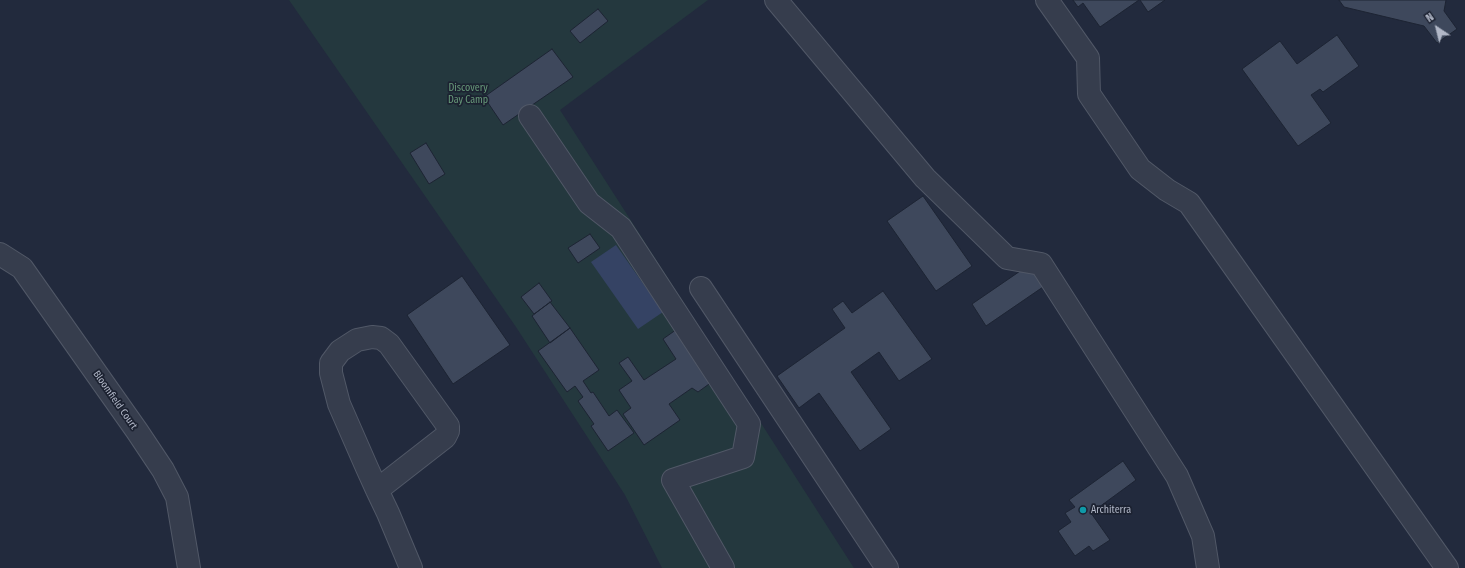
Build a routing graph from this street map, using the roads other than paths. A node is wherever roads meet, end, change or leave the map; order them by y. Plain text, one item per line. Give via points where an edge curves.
1 (776, 0) edge
2 (1048, 0) edge
3 (530, 116) dead end
4 (0, 254) edge
5 (701, 288) dead end
6 (377, 490) junction
7 (189, 568) edge
8 (411, 568) edge
9 (723, 568) edge
10 (886, 568) edge
11 (1208, 568) edge
12 (1447, 568) edge

1 - 11 street via 925,178 1007,258 1041,264 1177,476 1202,536
2 - 12 street via 1088,58 1089,94 1140,169 1189,203
3 - 9 street via 589,203 621,228 749,424 742,457 673,480
4 - 7 street, Bloomfield Court via 22,268 163,470 177,497
5 - 10 street
6 - 6 street via 339,404 331,373 331,363 340,351 357,340 372,337 381,338 389,344 448,426 445,438
6 - 8 street

